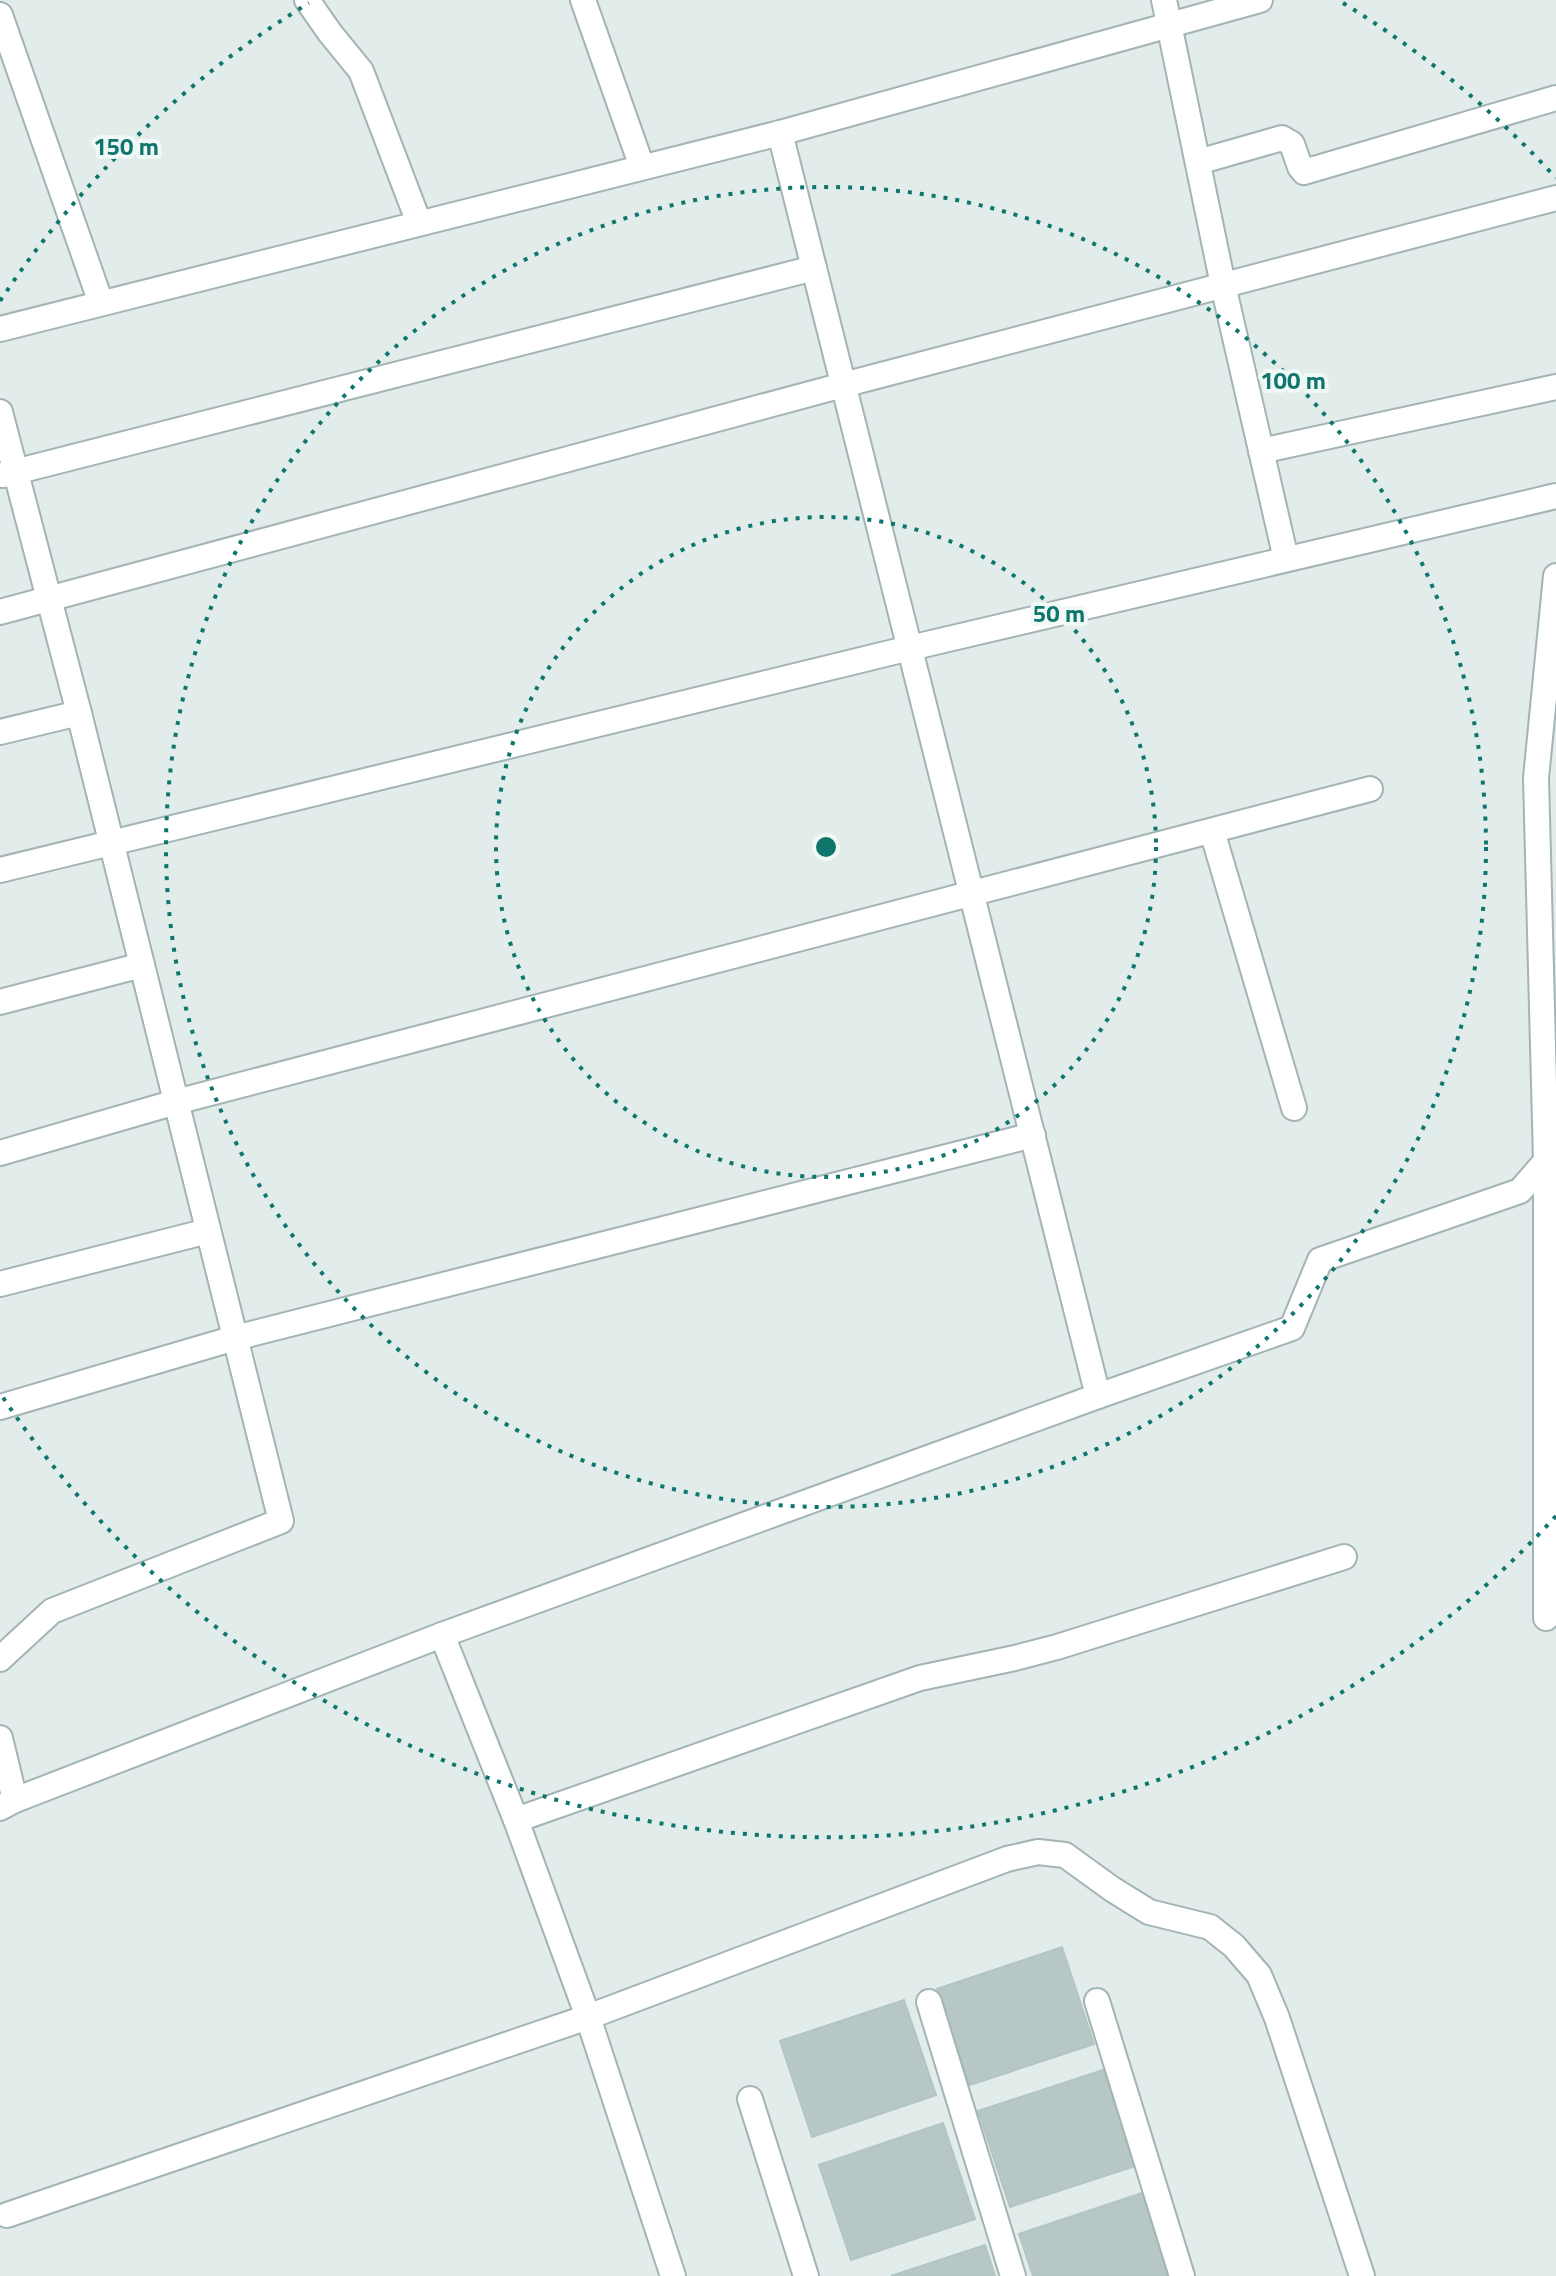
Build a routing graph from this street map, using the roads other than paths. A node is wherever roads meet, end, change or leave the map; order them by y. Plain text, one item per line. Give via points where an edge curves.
1 (307, 0) edge
2 (583, 0) edge
3 (1164, 0) edge
4 (1256, 1) edge
5 (0, 15) edge
6 (1170, 25) junction
7 (7, 58) edge
8 (1556, 98) edge
9 (780, 133) junction
10 (1198, 162) junction
11 (642, 167) junction
12 (1556, 198) edge
13 (419, 223) junction
14 (814, 268) junction
15 (1223, 285) junction
16 (101, 303) junction
17 (0, 329) edge
18 (843, 385) junction
19 (1556, 387) edge
20 (0, 412) edge
21 (1261, 451) junction
22 (8, 474) edge
23 (1556, 496) edge
24 (1286, 559) junction
25 (1556, 576) edge
26 (50, 598) junction
27 (0, 612) edge
28 (910, 648) junction
29 (79, 713) junction
30 (0, 732) edge
31 (1546, 774) edge
32 (1370, 789) dead end
33 (1212, 831) junction
34 (112, 843) junction
35 (0, 870) edge
36 (972, 895) junction
37 (142, 965) junction
38 (0, 1002) edge
39 (176, 1102) junction
40 (1294, 1108) dead end
41 (1033, 1135) junction
42 (0, 1153) edge
43 (1551, 1159) edge
44 (208, 1231) junction
45 (0, 1284) edge
46 (235, 1338) junction
47 (1551, 1366) edge
48 (1098, 1396) junction
49 (0, 1407) edge
50 (1344, 1557) dead end
51 (1546, 1618) dead end
52 (442, 1635) junction
53 (0, 1659) edge
54 (0, 1738) edge
55 (7, 1804) edge
56 (516, 1820) junction
57 (1097, 2001) dead end
58 (929, 2002) dead end
59 (588, 2017) junction
60 (750, 2099) dead end
61 (7, 2215) dead end
62 (673, 2276) edge
63 (806, 2276) edge
64 (1013, 2276) edge
65 (1182, 2276) edge
66 (1362, 2276) edge

1 - 13 street via 361,71
2 - 11 street
3 - 6 street
4 - 6 street
5 - 7 street
6 - 9 street
6 - 10 street
7 - 16 street
8 - 10 street via 1304,172 1292,144 1282,138
9 - 11 street
9 - 14 street
10 - 15 street
11 - 13 street
12 - 15 street
13 - 16 street
14 - 18 street
14 - 22 street
15 - 18 street
15 - 21 street
16 - 17 street
18 - 26 street
18 - 28 street
19 - 21 street
20 - 22 street
21 - 24 street
22 - 26 street
23 - 24 street
24 - 28 street
25 - 31 street
26 - 27 street
26 - 29 street
28 - 34 street
28 - 36 street
29 - 30 street
29 - 34 street
31 - 43 street
32 - 33 street
33 - 36 street
33 - 40 street
34 - 35 street
34 - 37 street
36 - 39 street
36 - 41 street
37 - 38 street
37 - 39 street
39 - 42 street
39 - 44 street
41 - 46 street
41 - 48 street
43 - 47 street
43 - 48 street via 1520,1191 1320,1260 1292,1328
44 - 45 street
44 - 46 street
46 - 49 street
46 - 53 street via 281,1521 52,1611
47 - 51 street
48 - 52 street
50 - 56 street via 1057,1647 920,1678
52 - 55 street
52 - 56 street
54 - 55 street
56 - 59 street
57 - 65 street
58 - 64 street
59 - 61 street
59 - 62 street
59 - 66 street via 1007,1859 1038,1852 1065,1855 1149,1912 1210,1927 1259,1975
60 - 63 street

